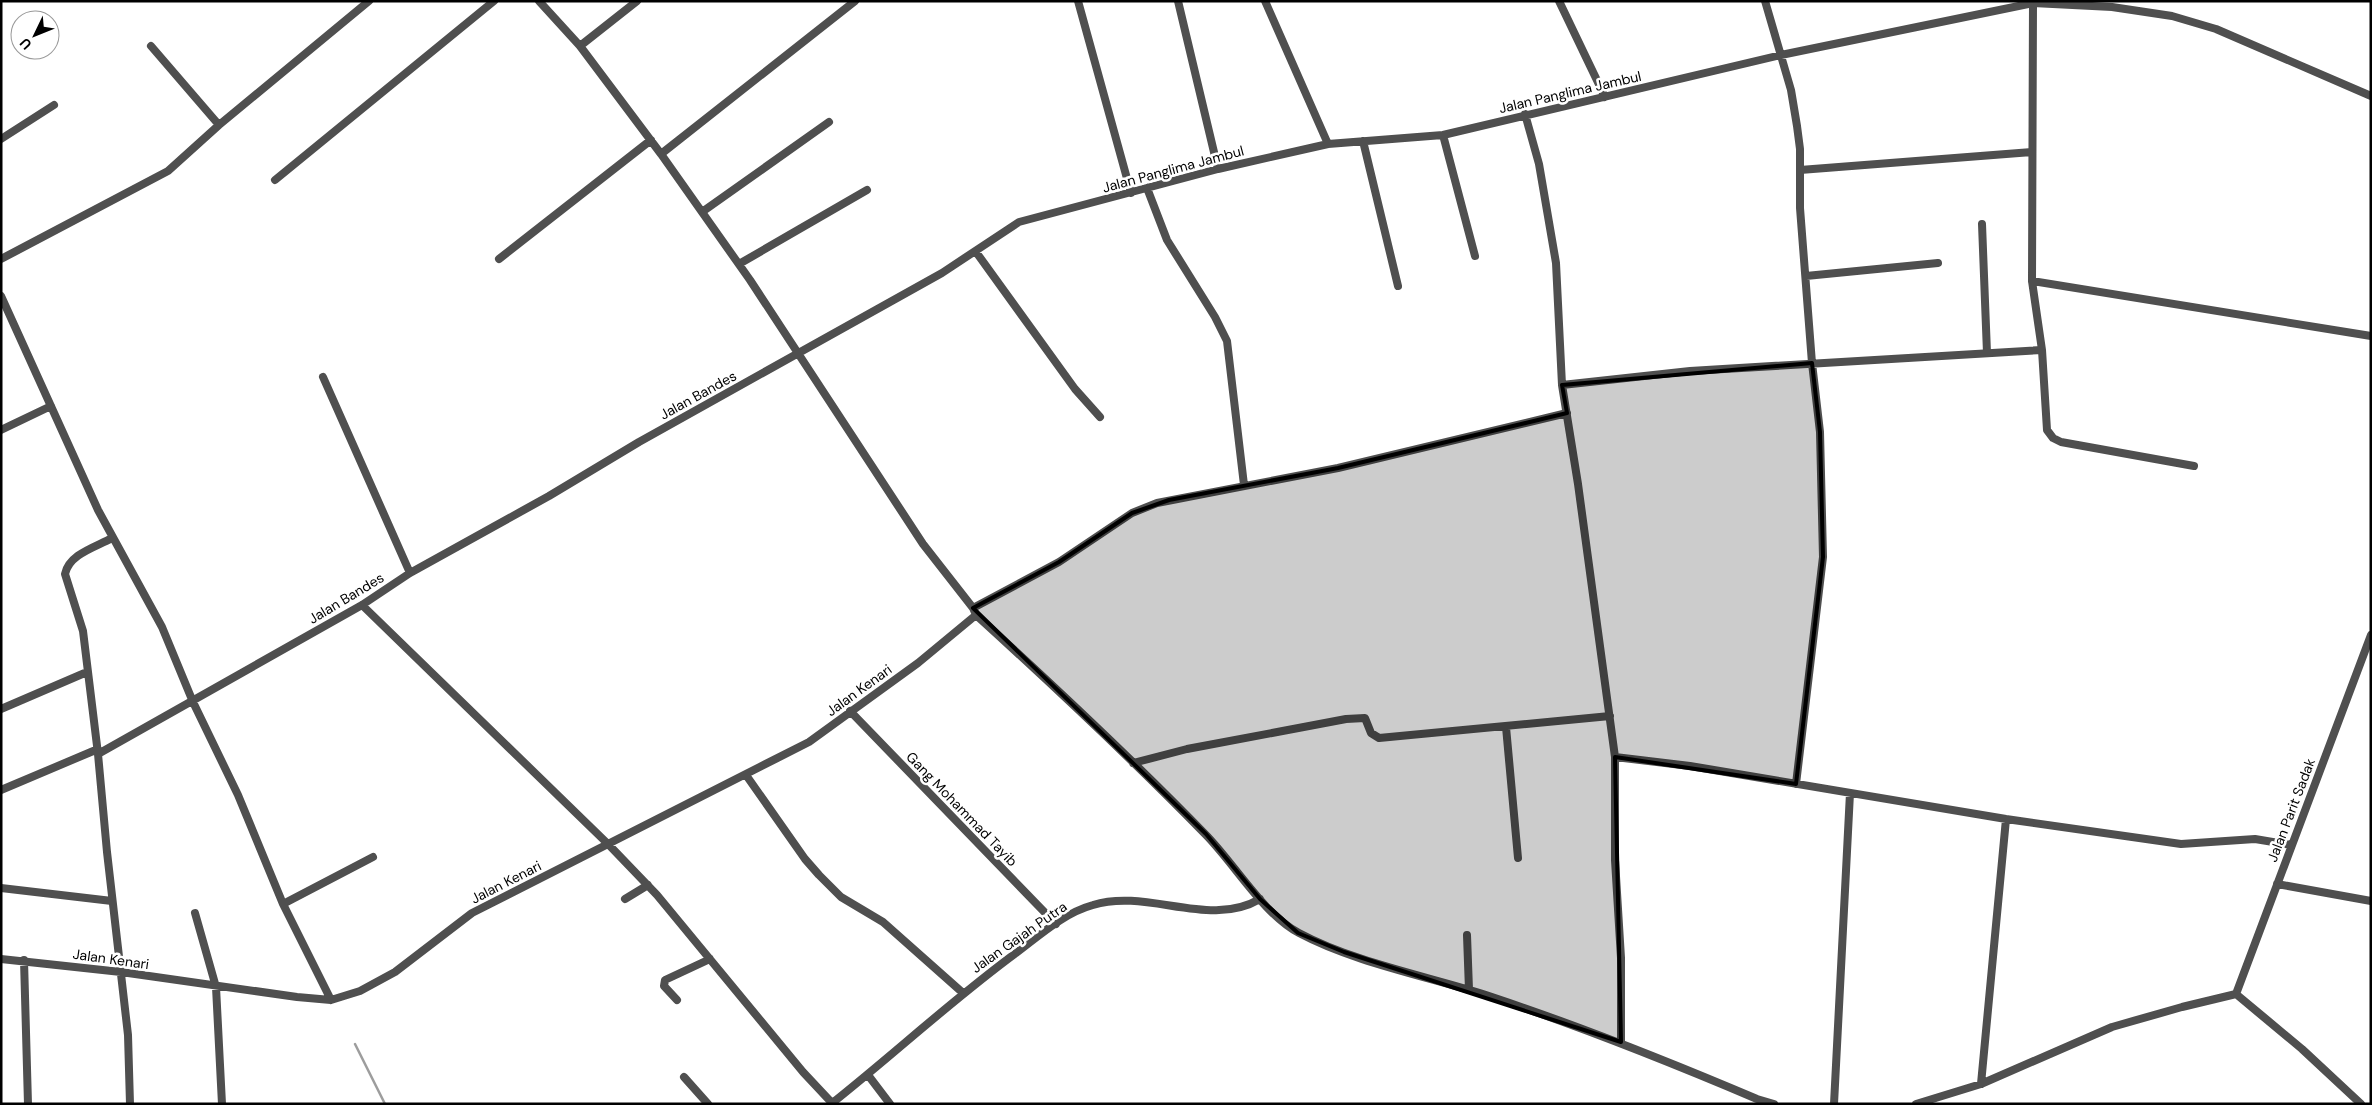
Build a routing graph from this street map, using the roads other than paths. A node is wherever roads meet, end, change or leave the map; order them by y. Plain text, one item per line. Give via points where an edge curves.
1 (368, 1) edge
2 (494, 1) edge
3 (539, 1) edge
4 (637, 1) edge
5 (855, 1) edge
6 (1078, 1) edge
7 (1178, 1) edge
8 (1266, 1) edge
9 (1559, 1) edge
10 (1765, 1) edge
11 (2033, 2) edge
12 (151, 46) dead end
13 (580, 46) junction
14 (1781, 55) junction
15 (2371, 96) edge
16 (1605, 97) junction
17 (54, 105) dead end
18 (1525, 114) junction
19 (829, 122) dead end
20 (219, 125) junction
21 (1443, 135) junction
22 (1, 139) edge
23 (651, 140) junction
24 (1363, 141) junction
25 (1328, 144) junction
26 (2032, 152) junction
27 (661, 154) junction
28 (1218, 169) junction
29 (1800, 170) junction
30 (275, 180) dead end
31 (1147, 188) junction
32 (867, 190) dead end
33 (1131, 193) junction
34 (702, 212) junction
35 (1982, 224) dead end
36 (976, 252) junction
37 (1475, 256) dead end
38 (1, 259) edge
39 (499, 259) dead end
40 (1938, 263) dead end
41 (739, 264) junction
42 (1806, 276) junction
43 (2032, 281) junction
44 (1398, 286) dead end
45 (1, 296) edge
46 (2371, 336) edge
47 (2042, 350) junction
48 (1987, 353) junction
49 (798, 354) junction
50 (1812, 363) junction
51 (323, 377) dead end
52 (1562, 385) junction
53 (51, 406) junction
54 (1567, 413) junction
55 (1100, 417) dead end
56 (1, 430) edge
57 (2194, 466) dead end
58 (1244, 485) junction
59 (112, 538) junction
60 (410, 573) junction
61 (362, 605) junction
62 (974, 612) junction
63 (2371, 635) edge
64 (87, 672) junction
65 (192, 702) junction
66 (1, 709) edge
67 (850, 711) junction
68 (1610, 716) junction
69 (1506, 727) junction
70 (98, 752) junction
71 (1615, 757) junction
72 (1133, 763) junction
73 (746, 775) junction
74 (1796, 784) junction
75 (1, 790) edge
76 (1850, 793) junction
77 (2006, 819) junction
78 (609, 845) junction
79 (2291, 845) junction
80 (372, 857) dead end
81 (1518, 858) dead end
82 (2283, 885) junction
83 (648, 886) junction
84 (1, 888) edge
85 (625, 899) dead end
86 (1260, 899) junction
87 (112, 901) junction
88 (2371, 901) edge
89 (283, 904) junction
90 (195, 913) dead end
91 (1056, 924) junction
92 (1467, 935) dead end
93 (1, 959) edge
94 (710, 959) junction
95 (24, 960) junction
96 (121, 972) junction
97 (216, 987) junction
98 (1469, 990) junction
99 (963, 993) junction
100 (2236, 994) junction
101 (332, 1000) junction
102 (677, 1000) dead end
103 (1620, 1042) junction
104 (868, 1075) junction
105 (684, 1077) dead end
106 (1981, 1084) junction
107 (28, 1104) edge
108 (130, 1104) edge
109 (222, 1104) edge
110 (708, 1104) edge
111 (831, 1104) edge
112 (890, 1104) edge
113 (1774, 1104) edge
114 (1834, 1104) edge
115 (1916, 1104) edge
116 (2361, 1104) edge

1 - 20 street
2 - 30 street
3 - 13 street
4 - 13 street
5 - 27 street
6 - 33 street
7 - 28 street
8 - 25 street
9 - 16 street
10 - 14 street
11 - 14 street, Jalan Panglima Jambul
11 - 15 street, Jalan Panglima Jambul via 2112,7 2172,16 2216,29
11 - 26 street
12 - 20 street
13 - 23 street
14 - 16 street, Jalan Panglima Jambul
14 - 29 street via 1794,107
16 - 18 street, Jalan Panglima Jambul
17 - 22 street
18 - 21 street, Jalan Panglima Jambul
18 - 52 street via 1539,164 1556,263
19 - 34 street
20 - 38 street via 168,171
21 - 24 street, Jalan Panglima Jambul
21 - 37 street
23 - 27 street
23 - 39 street
24 - 25 street, Jalan Panglima Jambul
24 - 44 street
25 - 28 street, Jalan Panglima Jambul
26 - 29 street
26 - 43 street
27 - 34 street
28 - 31 street, Jalan Panglima Jambul
29 - 42 street
31 - 33 street, Jalan Panglima Jambul
31 - 58 street via 1168,240 1227,341
32 - 41 street
33 - 36 street, Jalan Panglima Jambul via 1019,222
34 - 41 street
35 - 48 street
36 - 49 street, Jalan Panglima Jambul
36 - 55 street via 1075,389
40 - 42 street
41 - 49 street
42 - 50 street
43 - 46 street
43 - 47 street
45 - 53 street
47 - 48 street
47 - 57 street via 2045,411 2048,430 2053,438
48 - 50 street
49 - 60 street, Jalan Bandes
49 - 62 street via 923,544
50 - 52 street via 1690,371
50 - 74 street via 1820,432 1823,557
51 - 60 street
52 - 54 street
53 - 56 street
53 - 59 street
54 - 58 street, Jalan Kenari via 1338,468
54 - 68 street
58 - 62 street, Jalan Kenari via 1169,500 1132,513 1059,562
59 - 64 street via 79,554 66,571 83,631
59 - 65 street via 162,627
60 - 61 street, Jalan Bandes
61 - 65 street, Jalan Bandes
61 - 78 street
62 - 67 street, Jalan Kenari via 918,663
62 - 72 street
63 - 79 street, Jalan Parit Sadak
64 - 66 street
64 - 70 street
65 - 70 street, Jalan Bandes
65 - 89 street via 238,795
67 - 73 street, Jalan Kenari via 809,742
67 - 91 street, Gang Mohammad Tayib
68 - 69 street
68 - 71 street
69 - 72 street via 1379,738 1371,734 1365,718 1354,718 1187,749
69 - 81 street
70 - 75 street, Jalan Bandes
70 - 87 street
71 - 74 street
71 - 103 street
72 - 86 street via 1218,848
73 - 78 street, Jalan Kenari
73 - 99 street via 819,875 841,897 883,922
74 - 76 street
76 - 77 street
76 - 114 street
77 - 79 street via 2181,844 2255,840
77 - 106 street
78 - 83 street
78 - 101 street, Jalan Kenari via 472,914 395,972 360,991
79 - 82 street, Jalan Parit Sadak
80 - 89 street
82 - 88 street
82 - 100 street, Jalan Parit Sadak
83 - 85 street
83 - 94 street
84 - 87 street
86 - 91 street, Jalan Gajah Putra via 1245,908 1222,912 1106,901 1077,911
86 - 98 street via 1298,933 1344,952
87 - 96 street
89 - 101 street
90 - 97 street
91 - 99 street, Jalan Gajah Putra
92 - 98 street
93 - 95 street, Jalan Kenari
94 - 102 street via 665,980 664,986
94 - 111 street
95 - 96 street, Jalan Kenari
95 - 107 street
96 - 97 street, Jalan Kenari
96 - 108 street via 128,1035
97 - 101 street, Jalan Kenari
97 - 109 street
98 - 103 street
99 - 104 street, Jalan Gajah Putra
100 - 106 street via 2112,1027
100 - 116 street
103 - 113 street
104 - 111 street, Jalan Gajah Putra
104 - 112 street
105 - 110 street
106 - 115 street

